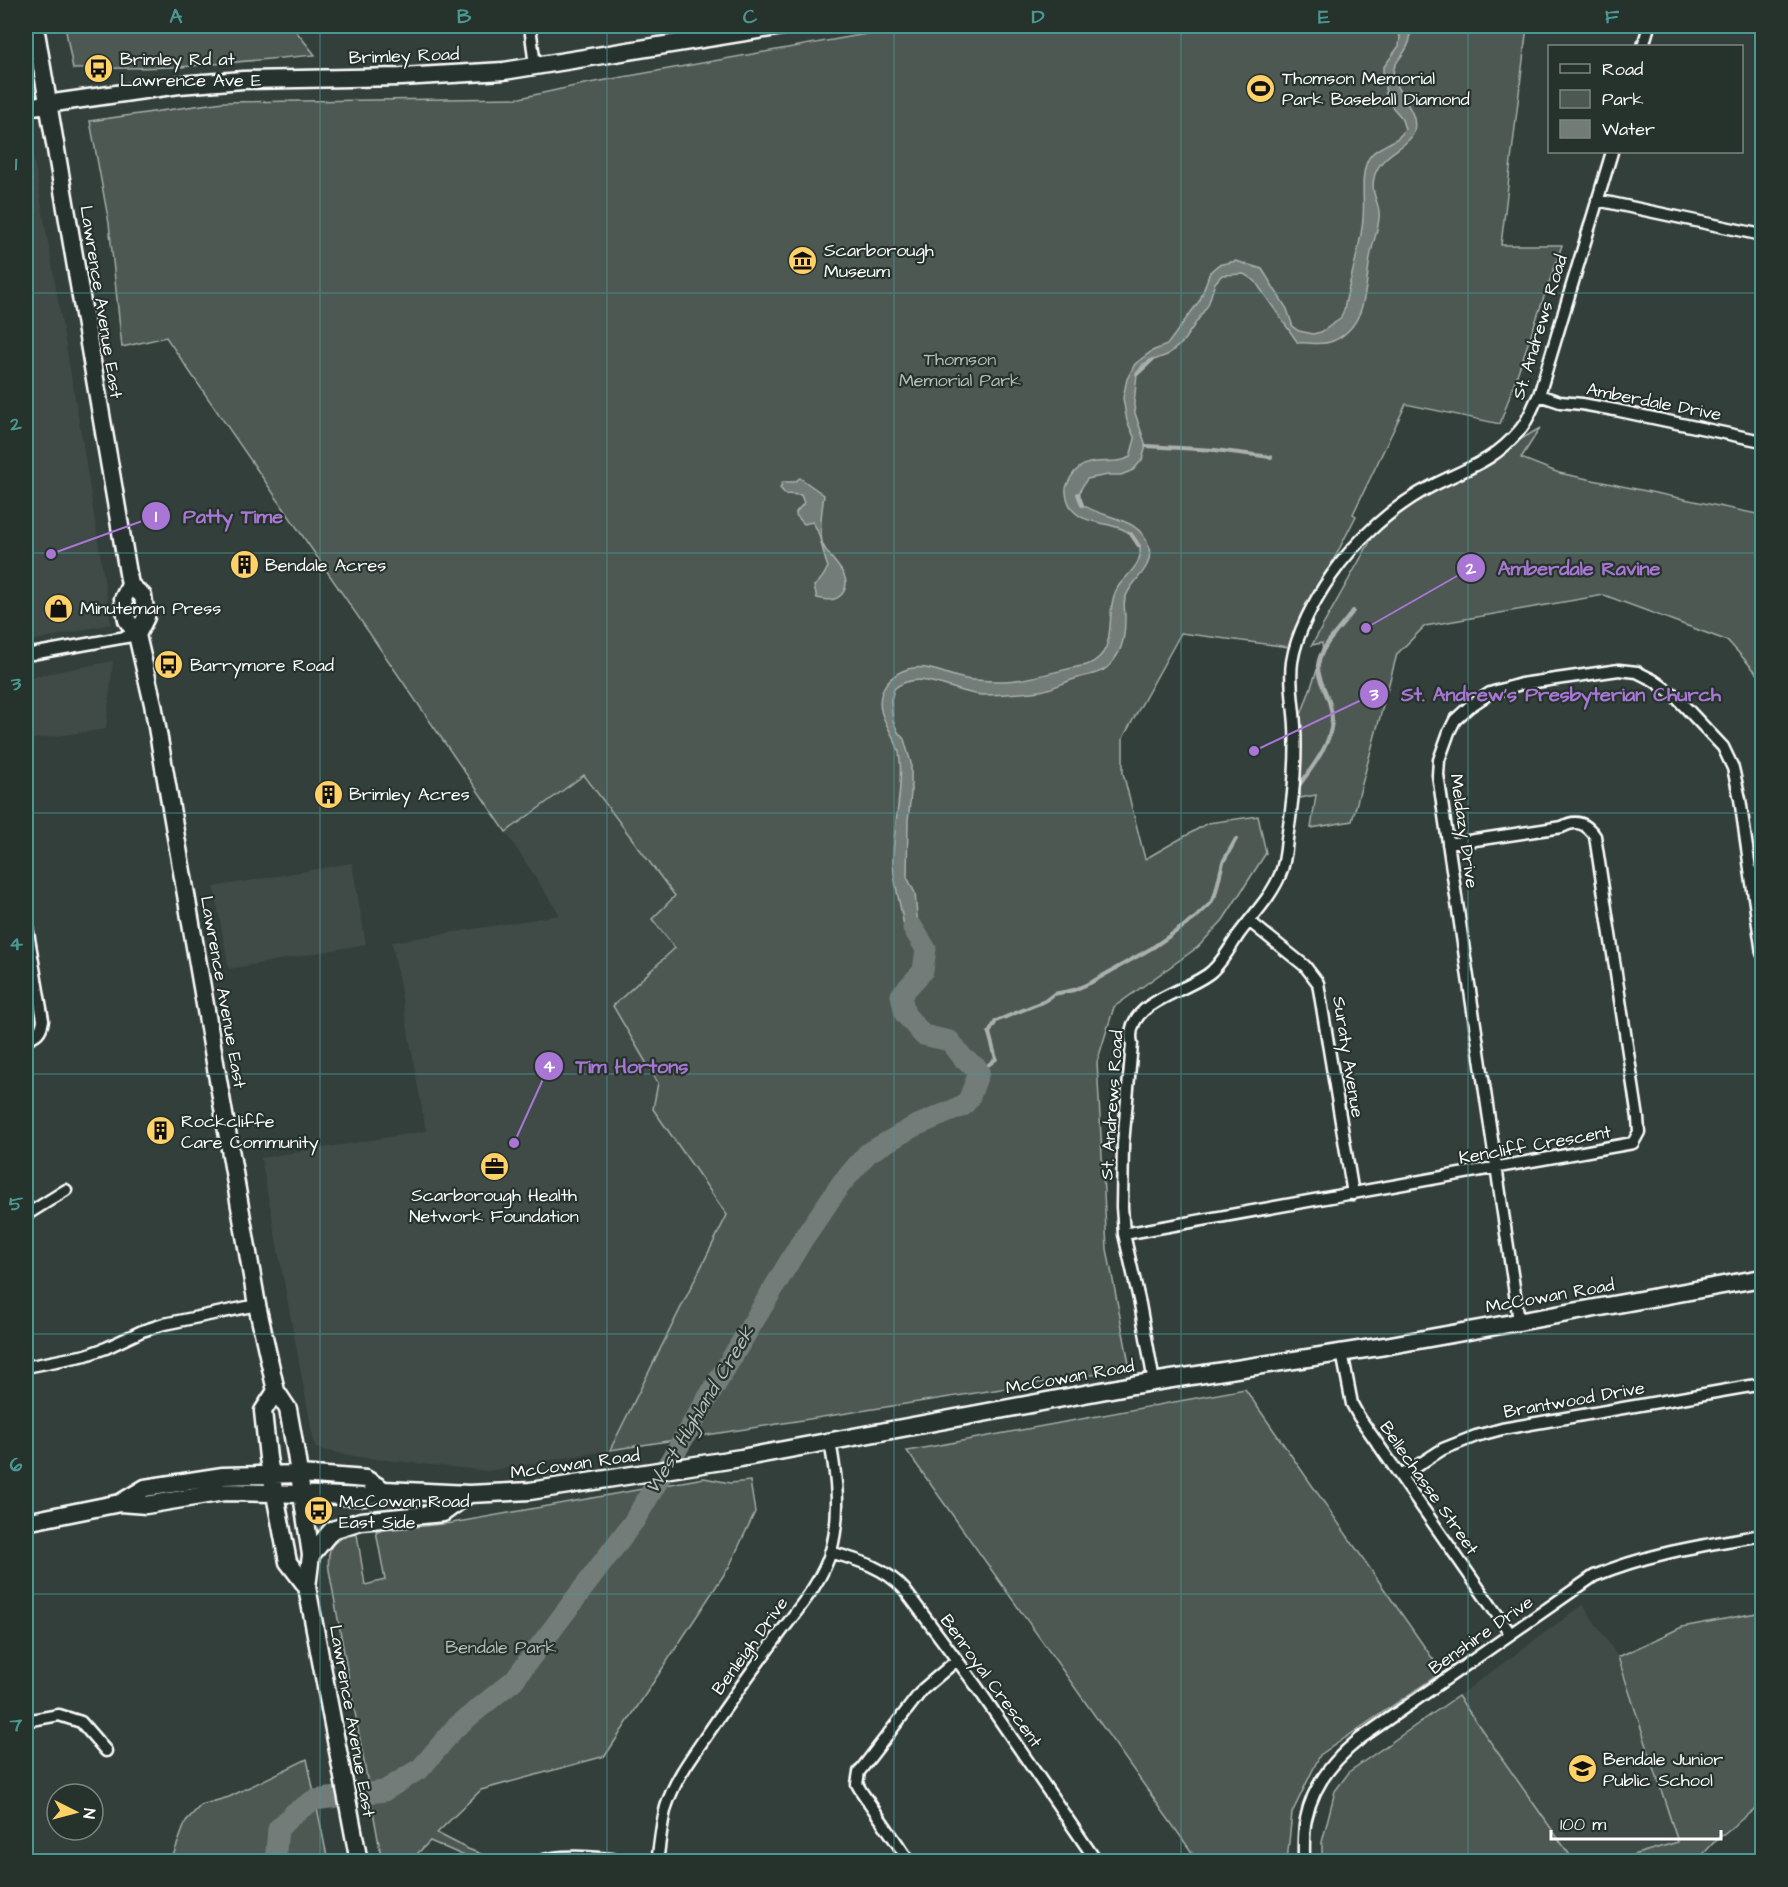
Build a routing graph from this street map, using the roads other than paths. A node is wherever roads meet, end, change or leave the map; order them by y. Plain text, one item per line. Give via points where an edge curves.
1 (35, 26) edge
2 (530, 26) edge
3 (783, 26) edge
4 (1649, 26) edge
5 (1643, 45) edge
6 (536, 66) junction
7 (49, 104) junction
8 (26, 107) edge
9 (1612, 153) edge
10 (1597, 200) junction
11 (1762, 235) edge
12 (1539, 395) junction
13 (1762, 441) edge
14 (137, 635) junction
15 (26, 655) edge
16 (1448, 844) junction
17 (1762, 872) edge
18 (1751, 874) junction
19 (26, 921) edge
20 (1249, 921) junction
21 (1762, 954) edge
22 (26, 1039) edge
23 (1497, 1169) junction
24 (66, 1190) dead end
25 (1353, 1194) junction
26 (26, 1215) edge
27 (1124, 1234) junction
28 (1762, 1278) edge
29 (257, 1305) junction
30 (1519, 1321) junction
31 (1342, 1352) junction
32 (26, 1367) edge
33 (1154, 1382) junction
34 (1762, 1384) edge
35 (276, 1390) junction
36 (830, 1442) junction
37 (271, 1474) junction
38 (300, 1474) junction
39 (1401, 1476) junction
40 (384, 1490) junction
41 (274, 1492) junction
42 (303, 1494) junction
43 (470, 1494) junction
44 (120, 1503) junction
45 (26, 1522) edge
46 (1762, 1535) edge
47 (830, 1552) junction
48 (311, 1555) junction
49 (307, 1587) junction
50 (1510, 1634) junction
51 (957, 1660) junction
52 (26, 1720) edge
53 (106, 1751) dead end
54 (359, 1862) edge
55 (538, 1862) edge
56 (640, 1862) edge
57 (657, 1862) edge
58 (910, 1862) edge
59 (1097, 1862) edge
60 (1304, 1862) edge

1 - 7 main road, Lawrence Avenue East
2 - 6 street
3 - 6 main road, Brimley Road
4 - 5 street
6 - 7 main road, Brimley Road via 401,77 243,80
7 - 8 main road, Brimley Road
7 - 14 main road, Lawrence Avenue East via 130,585 143,596 146,617
9 - 10 street, St. Andrews Road
10 - 11 street
10 - 12 street, St. Andrews Road
12 - 13 street, Amberdale Drive
12 - 20 street, St. Andrews Road via 1523,426 1501,449 1392,512 1356,545 1320,594 1301,630 1292,662 1294,780 1284,861 1267,899
14 - 15 street
14 - 29 main road, Lawrence Avenue East via 153,704
16 - 18 street, Meldazy Drive via 1439,760 1449,732 1461,714 1504,688 1630,671 1663,686 1723,747 1733,768
16 - 23 street, Meldazy Drive
16 - 23 street, Kencliff Crescent via 1581,823 1595,837 1599,854 1639,1132 1633,1143 1626,1146
17 - 18 street
18 - 21 street, Meldazy Drive
19 - 22 street via 43,1020 42,1030
20 - 25 street, Suraty Avenue via 1305,966 1318,983
20 - 27 street, St. Andrews Road via 1213,970 1148,1006 1134,1023 1123,1144
23 - 25 street, Kencliff Crescent
23 - 30 street, Meldazy Drive
24 - 26 street
25 - 27 street, Kencliff Crescent
27 - 33 street, St. Andrews Road
28 - 30 main road, McCowan Road
29 - 32 street via 164,1324 86,1355
29 - 35 main road, Lawrence Avenue East
30 - 31 main road, McCowan Road
31 - 33 main road, McCowan Road
31 - 39 street, Bellechasse Street via 1352,1404
33 - 36 main road, McCowan Road
34 - 39 street, Brantwood Drive via 1502,1429 1443,1449
35 - 37 main road, Lawrence Avenue East via 263,1412
35 - 38 main road, Lawrence Avenue East via 288,1409
36 - 43 main road, McCowan Road via 530,1491
36 - 47 street, Benleigh Drive via 838,1500
37 - 38 main road, McCowan Road
37 - 41 main road, Lawrence Avenue East
37 - 44 main road, McCowan Road via 223,1476 145,1488
38 - 40 main road, McCowan Road via 366,1479
38 - 42 main road, Lawrence Avenue East
39 - 50 street, Bellechasse Street
40 - 42 main road, McCowan Road via 365,1497
40 - 43 main road, McCowan Road
41 - 42 main road, McCowan Road
41 - 44 main road, McCowan Road via 224,1492 146,1505
41 - 49 main road, Lawrence Avenue East via 288,1562
42 - 48 main road, Lawrence Avenue East
43 - 48 main road via 443,1513 360,1521 332,1530
44 - 45 main road, McCowan Road
46 - 50 street, Benshire Drive via 1671,1551 1620,1565 1594,1576
47 - 51 street, Benroyal Crescent via 863,1561 892,1577
47 - 57 street, Benleigh Drive via 802,1603 679,1774 666,1807
48 - 49 main road, Lawrence Avenue East
49 - 54 main road, Lawrence Avenue East
50 - 60 street, Benshire Drive via 1337,1758 1312,1797 1306,1819
51 - 58 street via 922,1689 859,1773 857,1784 861,1791
51 - 59 street, Benroyal Crescent
52 - 53 street via 59,1715 81,1722
55 - 56 street via 561,1858

